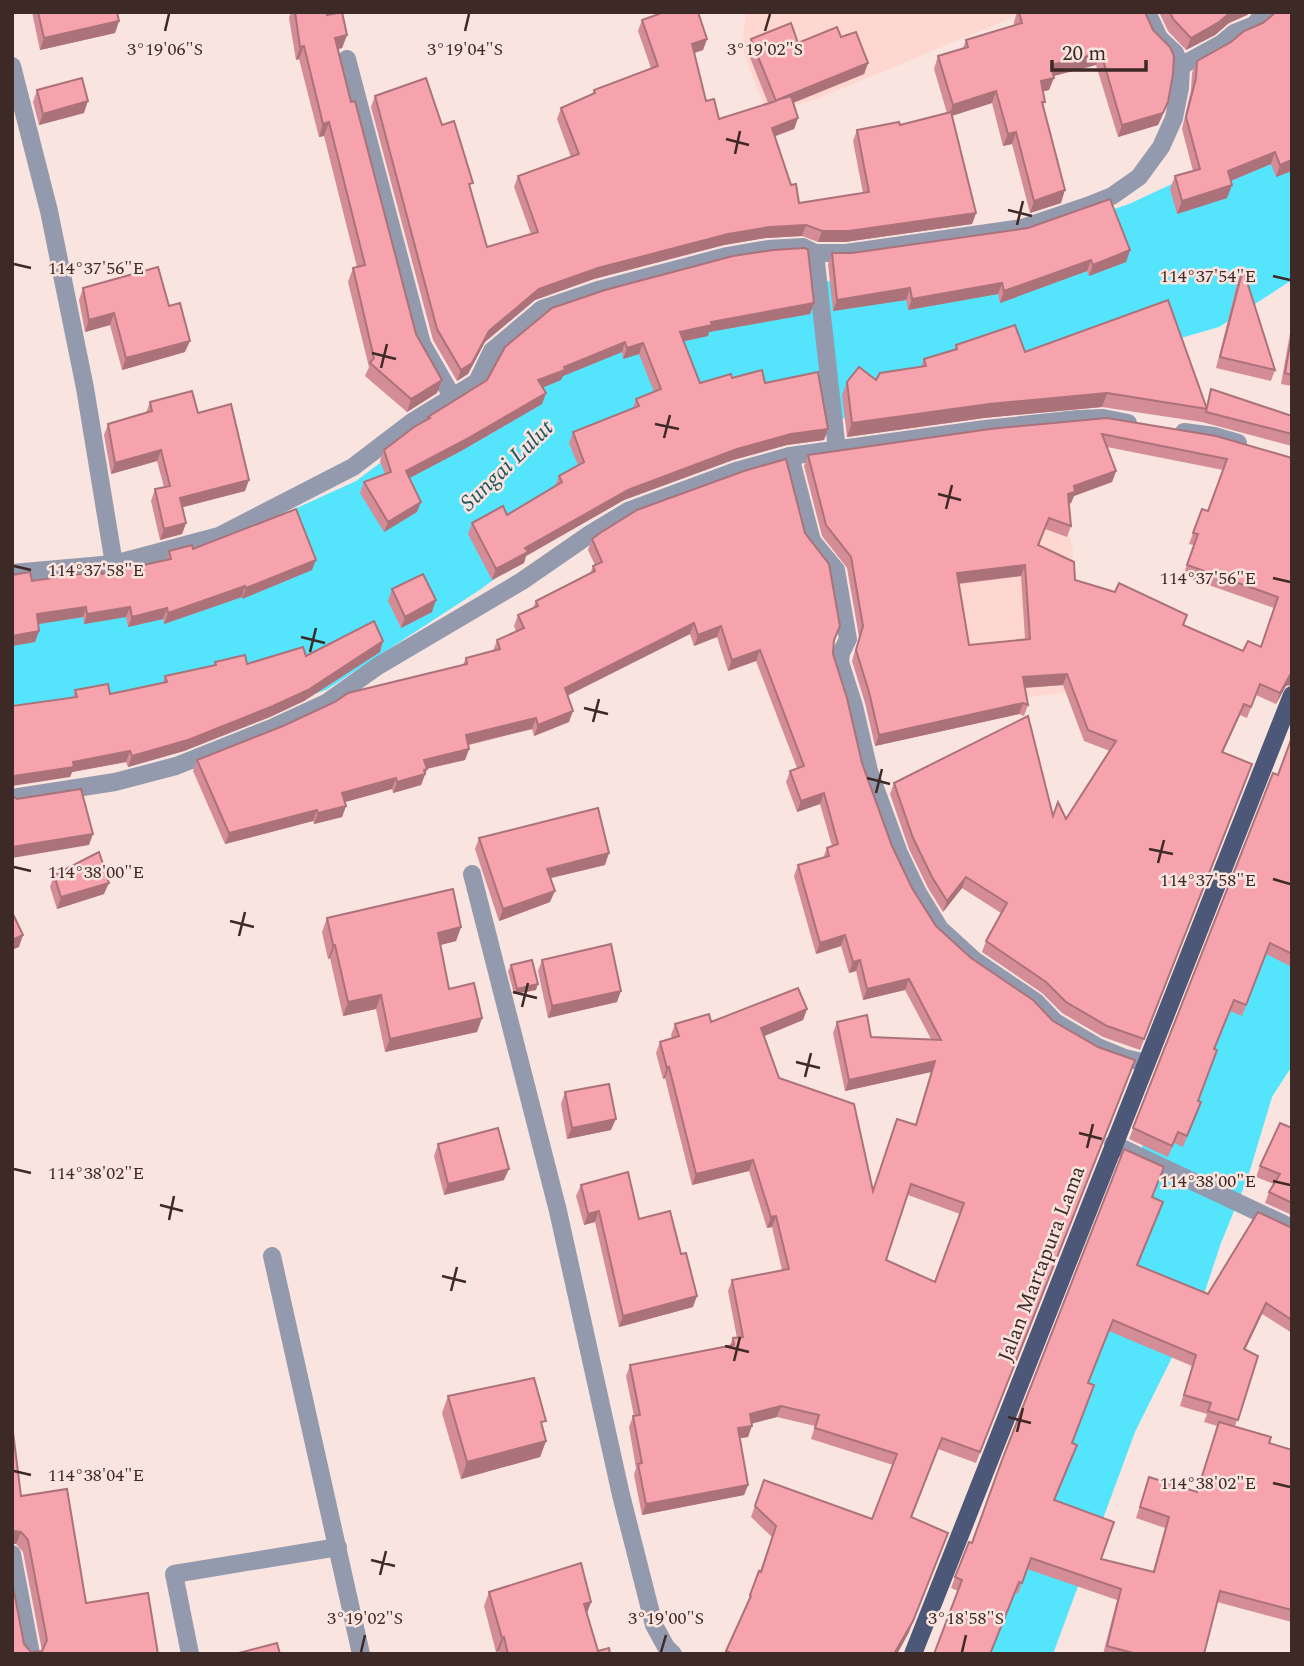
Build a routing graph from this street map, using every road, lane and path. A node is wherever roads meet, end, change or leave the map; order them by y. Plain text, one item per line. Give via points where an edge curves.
1 (1147, 12) edge
2 (1276, 12) edge
3 (346, 59) dead end
4 (12, 66) edge
5 (1181, 66) junction
6 (816, 260) junction
7 (453, 398) junction
8 (836, 442) junction
9 (1250, 446) edge
10 (790, 456) junction
11 (114, 564) junction
12 (12, 573) edge
13 (1290, 705) edge
14 (12, 798) edge
15 (472, 874) dead end
16 (1146, 1063) junction
17 (1119, 1146) junction
18 (1292, 1228) edge
19 (272, 1256) dead end
20 (338, 1547) junction
21 (12, 1555) edge
22 (31, 1654) edge
23 (190, 1654) edge
24 (361, 1654) edge
25 (673, 1654) edge
26 (913, 1654) edge

1 - 5 street via 1159,38
2 - 5 street via 1263,15 1254,25
3 - 7 street via 422,344
4 - 11 street via 49,211
5 - 6 street via 1174,118 1161,147 1139,177 1112,196 1022,228
6 - 7 street via 803,247 794,246 727,256 542,309 492,351 477,382
6 - 8 street
7 - 11 street via 412,422 354,467 219,536
8 - 9 street via 1103,418
8 - 10 street
10 - 14 street via 628,511 326,703 274,727 176,766 114,782
10 - 16 street via 812,541 836,570 848,639 841,662 869,771 918,893 940,929 974,960 1036,1002 1055,1022 1098,1047
11 - 12 street
13 - 16 main road, Jalan Martapura Lama
15 - 25 street via 558,1211 654,1625
16 - 17 main road, Jalan Martapura Lama
17 - 18 street
17 - 26 main road, Jalan Martapura Lama
19 - 20 street
20 - 23 street via 174,1574
20 - 24 street
21 - 22 street

